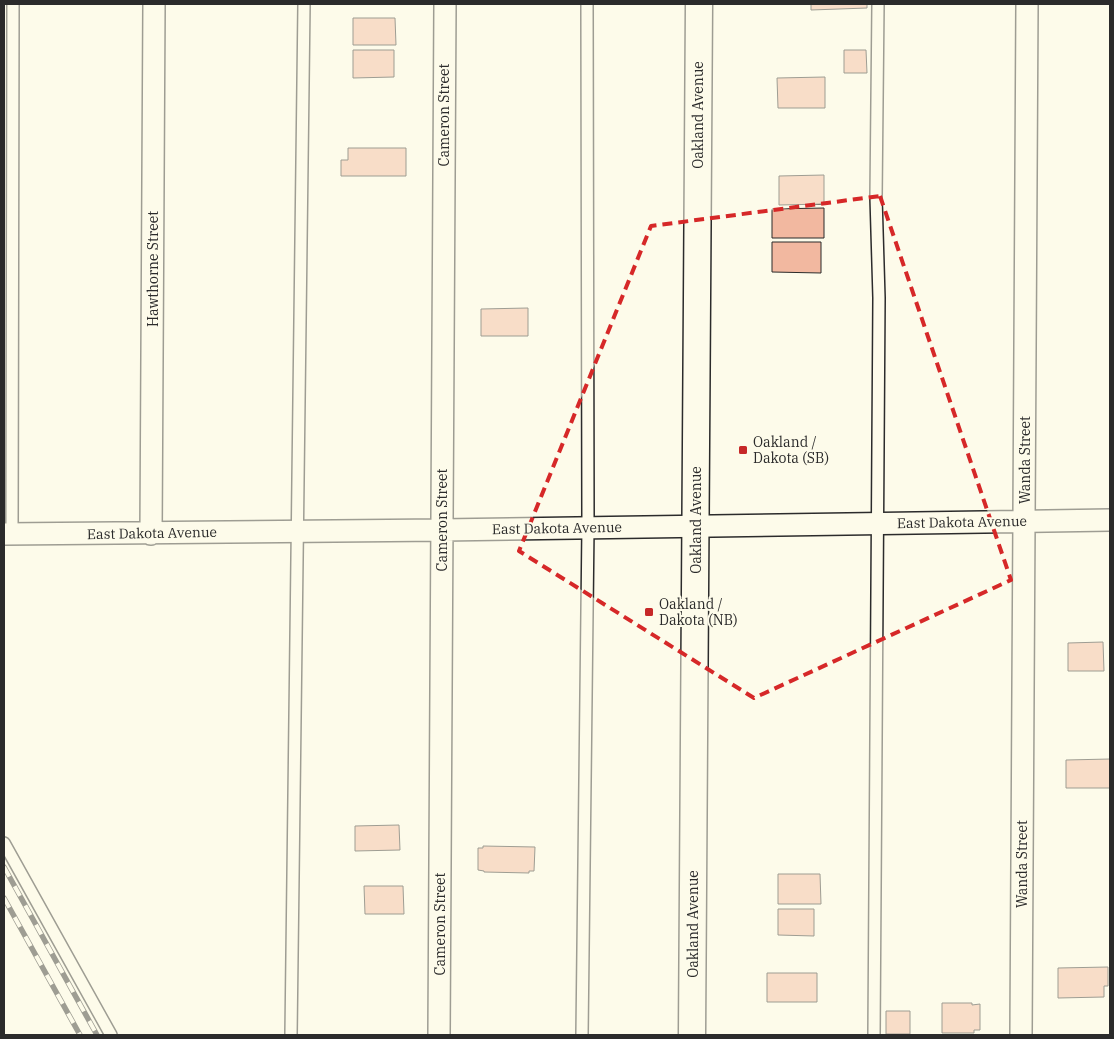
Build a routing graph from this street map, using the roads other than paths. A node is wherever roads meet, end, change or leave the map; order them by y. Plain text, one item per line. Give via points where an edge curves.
1 (13, 4) edge
2 (154, 4) edge
3 (304, 4) edge
4 (445, 4) edge
5 (587, 4) edge
6 (699, 4) edge
7 (878, 4) edge
8 (1027, 4) edge
9 (1110, 520) edge
10 (1024, 521) junction
11 (878, 523) junction
12 (696, 526) junction
13 (588, 527) junction
14 (442, 530) junction
15 (297, 532) junction
16 (8, 534) edge
17 (151, 534) junction
18 (4, 843) edge
19 (111, 1035) edge
20 (291, 1035) edge
21 (439, 1035) edge
22 (582, 1035) edge
23 (692, 1035) edge
24 (874, 1035) edge
25 (1021, 1035) edge

1 - 16 lane
2 - 17 street, Hawthorne Street
3 - 15 lane
4 - 14 street, Cameron Street
5 - 13 lane
6 - 12 street, Oakland Avenue
7 - 11 lane
8 - 10 street, Wanda Street
9 - 10 street, East Dakota Avenue
10 - 11 street, East Dakota Avenue
10 - 25 street, Wanda Street
11 - 12 street, East Dakota Avenue
11 - 24 lane
12 - 13 street, East Dakota Avenue
12 - 23 street, Oakland Avenue
13 - 14 street, East Dakota Avenue
13 - 22 lane
14 - 15 street, East Dakota Avenue
14 - 21 street, Cameron Street
15 - 17 street, East Dakota Avenue
15 - 20 lane
16 - 17 street, East Dakota Avenue
18 - 19 lane

